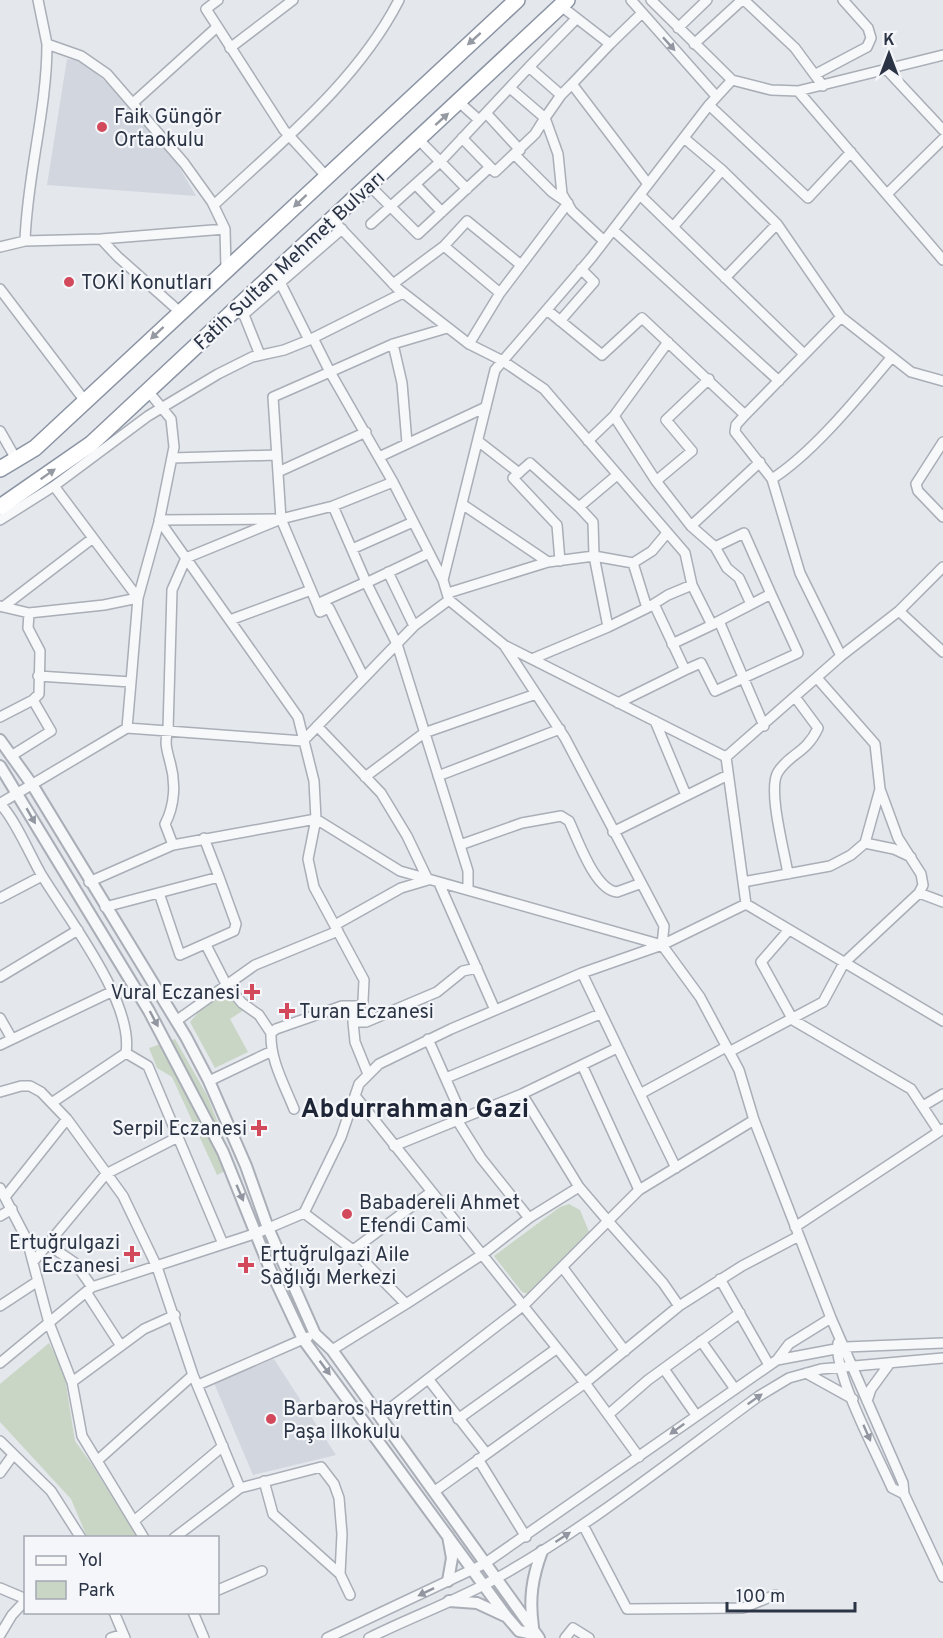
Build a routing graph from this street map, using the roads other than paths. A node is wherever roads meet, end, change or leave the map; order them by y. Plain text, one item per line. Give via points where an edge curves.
1 (38, 0) edge
2 (218, 0) edge
3 (293, 0) edge
4 (399, 0) edge
5 (517, 0) edge
6 (631, 0) edge
7 (707, 0) edge
8 (743, 0) edge
9 (843, 0) edge
10 (653, 1) edge
11 (564, 3) edge
12 (642, 13) junction
13 (576, 19) junction
14 (217, 27) junction
15 (678, 28) junction
16 (47, 44) junction
17 (694, 44) junction
18 (610, 45) junction
19 (230, 48) junction
20 (943, 56) edge
21 (529, 67) junction
22 (886, 69) junction
23 (816, 74) junction
24 (732, 80) junction
25 (572, 84) junction
26 (823, 86) junction
27 (510, 88) junction
28 (798, 91) junction
29 (561, 95) junction
30 (716, 96) junction
31 (133, 103) junction
32 (460, 103) junction
33 (709, 105) junction
34 (482, 117) junction
35 (545, 118) junction
36 (943, 130) edge
37 (289, 135) junction
38 (462, 138) junction
39 (684, 138) junction
40 (943, 139) edge
41 (419, 140) junction
42 (517, 152) junction
43 (851, 152) junction
44 (440, 162) junction
45 (490, 167) junction
46 (722, 170) junction
47 (326, 176) junction
48 (648, 184) junction
49 (416, 185) junction
50 (370, 186) junction
51 (467, 189) junction
52 (887, 194) junction
53 (640, 195) junction
54 (568, 204) junction
55 (214, 206) junction
56 (392, 207) junction
57 (442, 212) junction
58 (371, 224) dead end
59 (777, 224) junction
60 (337, 225) junction
61 (673, 227) junction
62 (225, 229) junction
63 (613, 230) junction
64 (101, 239) junction
65 (25, 241) junction
66 (604, 241) junction
67 (444, 246) junction
68 (0, 247) edge
69 (943, 260) edge
70 (521, 265) junction
71 (226, 270) junction
72 (581, 270) junction
73 (278, 278) junction
74 (725, 278) junction
75 (393, 284) junction
76 (0, 289) edge
77 (403, 293) junction
78 (500, 293) junction
79 (547, 310) junction
80 (242, 311) junction
81 (180, 312) junction
82 (841, 317) junction
83 (560, 321) junction
84 (447, 327) junction
85 (311, 339) junction
86 (668, 342) junction
87 (393, 344) junction
88 (469, 344) junction
89 (804, 354) junction
90 (260, 355) junction
91 (891, 358) junction
92 (503, 361) junction
93 (330, 372) junction
94 (709, 380) junction
95 (778, 381) junction
96 (943, 381) edge
97 (148, 391) junction
98 (85, 402) junction
99 (486, 407) junction
100 (164, 408) junction
101 (745, 415) junction
102 (614, 416) junction
103 (0, 431) edge
104 (366, 432) junction
105 (478, 441) junction
106 (588, 441) junction
107 (943, 442) edge
108 (407, 443) junction
109 (277, 455) junction
110 (379, 457) junction
111 (172, 458) junction
112 (16, 459) junction
113 (760, 462) junction
114 (0, 469) edge
115 (278, 472) junction
116 (519, 473) junction
117 (617, 475) junction
118 (772, 479) junction
119 (656, 481) junction
120 (393, 482) junction
121 (54, 486) junction
122 (462, 504) junction
123 (333, 506) junction
124 (0, 507) edge
125 (579, 507) junction
126 (943, 517) edge
127 (281, 519) junction
128 (0, 520) edge
129 (159, 520) junction
130 (413, 522) junction
131 (691, 526) junction
132 (667, 533) junction
133 (93, 538) junction
134 (715, 547) junction
135 (352, 549) junction
136 (429, 553) junction
137 (594, 556) junction
138 (186, 558) junction
139 (560, 561) junction
140 (548, 562) junction
141 (633, 564) junction
142 (943, 567) edge
143 (388, 572) junction
144 (443, 580) junction
145 (366, 582) junction
146 (692, 585) junction
147 (311, 590) junction
148 (771, 594) junction
149 (448, 596) junction
150 (138, 598) junction
151 (317, 604) junction
152 (751, 604) junction
153 (2, 606) edge
154 (650, 606) junction
155 (899, 611) junction
156 (29, 613) junction
157 (230, 620) junction
158 (716, 623) junction
159 (414, 626) junction
160 (608, 627) junction
161 (396, 644) junction
162 (672, 644) junction
163 (504, 645) junction
164 (943, 652) edge
165 (841, 656) junction
166 (532, 660) junction
167 (685, 670) junction
168 (38, 676) junction
169 (364, 678) junction
170 (817, 678) junction
171 (742, 680) junction
172 (131, 682) junction
173 (536, 694) junction
174 (795, 697) junction
175 (33, 700) junction
176 (618, 703) junction
177 (0, 717) edge
178 (655, 721) junction
179 (317, 726) junction
180 (764, 726) junction
181 (127, 728) junction
182 (560, 729) junction
183 (168, 730) junction
184 (424, 733) junction
185 (0, 740) edge
186 (303, 741) junction
187 (11, 756) junction
188 (726, 757) junction
189 (0, 766) edge
190 (728, 775) junction
191 (438, 776) junction
192 (365, 777) junction
193 (33, 786) junction
194 (880, 789) junction
195 (19, 794) junction
196 (687, 795) junction
197 (0, 804) edge
198 (316, 819) junction
199 (613, 832) junction
200 (204, 838) junction
201 (865, 843) junction
202 (172, 844) junction
203 (460, 845) junction
204 (911, 857) junction
205 (788, 874) junction
206 (42, 876) junction
207 (219, 877) junction
208 (428, 879) junction
209 (89, 882) junction
210 (743, 882) junction
211 (440, 883) junction
212 (639, 884) junction
213 (468, 890) junction
214 (159, 893) junction
215 (918, 893) junction
216 (0, 898) edge
217 (943, 902) edge
218 (746, 904) junction
219 (105, 907) junction
220 (336, 928) junction
221 (78, 930) junction
222 (788, 931) junction
223 (206, 945) junction
224 (663, 945) junction
225 (844, 963) junction
226 (477, 968) junction
227 (582, 973) junction
228 (0, 977) edge
229 (226, 984) junction
230 (111, 992) junction
231 (358, 1006) junction
232 (495, 1010) junction
233 (600, 1014) junction
234 (0, 1018) edge
235 (793, 1020) junction
236 (176, 1021) junction
237 (943, 1021) edge
238 (353, 1022) junction
239 (271, 1033) junction
240 (12, 1039) junction
241 (429, 1039) junction
242 (0, 1045) edge
243 (617, 1048) junction
244 (728, 1049) junction
245 (272, 1052) junction
246 (126, 1053) junction
247 (582, 1065) junction
248 (368, 1074) junction
249 (446, 1078) junction
250 (209, 1081) junction
251 (0, 1092) edge
252 (522, 1094) junction
253 (640, 1094) junction
254 (943, 1094) edge
255 (356, 1097) junction
256 (53, 1102) junction
257 (923, 1106) junction
258 (294, 1108) dead end
259 (67, 1119) junction
260 (460, 1119) junction
261 (754, 1120) junction
262 (941, 1130) edge
263 (178, 1137) junction
264 (394, 1146) junction
265 (676, 1168) junction
266 (106, 1174) junction
267 (579, 1187) junction
268 (0, 1188) edge
269 (639, 1190) junction
270 (430, 1192) junction
271 (5, 1197) junction
272 (12, 1209) junction
273 (304, 1213) junction
274 (0, 1216) edge
275 (530, 1218) junction
276 (608, 1221) junction
277 (268, 1228) junction
278 (797, 1231) junction
279 (257, 1233) junction
280 (47, 1244) junction
281 (223, 1244) junction
282 (352, 1250) junction
283 (483, 1254) junction
284 (33, 1262) junction
285 (157, 1267) junction
286 (563, 1268) junction
287 (720, 1279) junction
288 (38, 1281) junction
289 (89, 1289) junction
290 (406, 1304) junction
291 (524, 1305) junction
292 (0, 1306) edge
293 (679, 1306) junction
294 (740, 1313) junction
295 (175, 1315) junction
296 (831, 1318) junction
297 (49, 1323) junction
298 (315, 1334) junction
299 (303, 1339) junction
300 (701, 1341) junction
301 (943, 1343) edge
302 (121, 1346) junction
303 (841, 1348) junction
304 (556, 1349) junction
305 (332, 1350) junction
306 (625, 1351) junction
307 (943, 1358) edge
308 (0, 1363) edge
309 (773, 1363) junction
310 (890, 1363) junction
311 (852, 1366) junction
312 (841, 1367) junction
313 (664, 1368) junction
314 (806, 1373) junction
315 (193, 1375) junction
316 (429, 1380) junction
317 (72, 1382) junction
318 (585, 1383) junction
319 (198, 1385) junction
320 (735, 1389) junction
321 (853, 1399) junction
322 (867, 1401) junction
323 (609, 1414) junction
324 (696, 1415) junction
325 (380, 1416) junction
326 (458, 1419) junction
327 (0, 1442) edge
328 (223, 1446) junction
329 (13, 1455) junction
330 (482, 1456) junction
331 (639, 1457) junction
332 (98, 1460) junction
333 (0, 1473) edge
334 (264, 1481) junction
335 (240, 1488) junction
336 (435, 1491) junction
337 (903, 1494) junction
338 (134, 1521) junction
339 (583, 1525) junction
340 (447, 1532) junction
341 (80, 1536) edge
342 (143, 1536) edge
343 (177, 1536) edge
344 (526, 1538) junction
345 (542, 1551) junction
346 (484, 1564) junction
347 (474, 1569) junction
348 (262, 1571) dead end
349 (340, 1574) junction
350 (943, 1577) edge
351 (496, 1579) junction
352 (448, 1581) junction
353 (484, 1584) junction
354 (0, 1588) edge
355 (219, 1590) edge
356 (351, 1595) dead end
357 (775, 1595) dead end
358 (24, 1598) edge
359 (24, 1601) edge
360 (448, 1601) junction
361 (115, 1614) edge
362 (194, 1614) edge
363 (507, 1617) junction
364 (536, 1634) edge
365 (0, 1635) edge
366 (124, 1636) edge
367 (111, 1638) edge
368 (204, 1638) edge
369 (327, 1638) edge
370 (369, 1638) edge
371 (565, 1638) edge
372 (589, 1638) edge

1 - 16 street
2 - 14 street via 206,9
3 - 19 street
4 - 37 street via 362,60
5 -> 47 highway, Fatih Sultan Mehmet Bulvarı
6 - 12 street
7 - 15 street
8 - 17 street
8 - 23 street via 795,48
9 - 23 street via 868,28 871,38 867,47
10 - 15 street
11 - 13 street
11 - 32 highway, Fatih Sultan Mehmet Bulvarı
12 - 18 street
12 -> 30 street
13 - 18 street
13 - 21 street
14 - 19 street
14 - 31 street
15 - 17 street
16 - 31 street via 67,49 96,65
16 - 65 street
17 - 24 street
18 - 25 street
19 - 37 street
20 - 22 street
21 - 27 street
21 - 29 street
22 - 26 street
22 - 36 street
23 - 26 street
24 - 28 street via 771,90
24 - 30 street
25 - 29 street
25 - 48 street
26 - 28 street
27 - 34 street
27 - 35 street
28 - 43 street
29 - 35 street
30 - 33 street
31 - 55 street
32 - 34 street
41 -> 32 highway, Fatih Sultan Mehmet Bulvarı
33 - 39 street
33 - 43 street via 808,198
34 - 38 street
34 - 42 street
35 - 42 street
35 - 54 street via 558,154 562,194
37 - 47 street
37 - 55 street
38 - 44 street
38 - 45 street
39 - 46 street
39 - 48 street
40 - 52 street
41 - 44 street
41 - 50 highway, Fatih Sultan Mehmet Bulvarı
42 - 45 street via 495,172
42 - 54 street via 552,192
43 - 52 street
44 - 49 street
44 - 51 street
45 - 51 street
46 - 59 street
46 - 61 street
47 -> 71 highway, Fatih Sultan Mehmet Bulvarı
48 - 53 street
49 - 56 street
49 - 57 street
50 - 56 street
50 - 60 highway, Fatih Sultan Mehmet Bulvarı
51 - 57 street
52 - 69 street
53 - 61 street
53 - 63 street
54 - 66 street
54 - 70 street
55 - 62 street
56 - 57 street via 418,234
56 - 58 street
59 - 74 street
59 - 82 street
60 - 73 highway, Fatih Sultan Mehmet Bulvarı
60 - 75 street
61 - 74 street
62 - 64 street
62 - 71 street
63 - 66 street
63 - 95 street
64 - 65 street
64 - 81 street
65 - 68 street
66 - 72 street
67 - 70 street via 467,221
67 - 75 street
67 - 78 street
70 - 78 street
71 - 81 highway, Fatih Sultan Mehmet Bulvarı
72 - 79 street
72 - 83 street via 594,282
73 - 80 highway, Fatih Sultan Mehmet Bulvarı
73 - 85 street
74 - 89 street
75 - 77 street
76 - 98 street
77 - 84 street
77 - 85 street
78 - 88 street
79 - 83 street
79 - 92 street
80 - 90 street
80 - 97 highway, Fatih Sultan Mehmet Bulvarı
81 -> 98 highway, Fatih Sultan Mehmet Bulvarı
82 - 89 street
82 - 91 street
83 - 86 street via 602,355 642,318
84 - 87 street
84 - 88 street
85 - 90 street
85 - 93 street
86 - 94 street
86 - 102 street
87 - 93 street
87 - 108 street via 402,383
88 - 92 street
89 - 95 street
90 - 100 street via 218,374
91 - 96 street via 911,372
91 - 118 street via 850,406 786,471
92 - 99 street via 495,370
92 - 106 street via 544,389
93 - 104 street
93 - 109 street via 273,397
94 - 101 street
94 - 119 street via 666,420 692,451
95 - 101 street
97 - 100 street
124 -> 97 highway, Fatih Sultan Mehmet Bulvarı via 91,444
98 - 112 highway, Fatih Sultan Mehmet Bulvarı via 35,448
99 - 105 street
99 - 108 street
100 - 111 street via 173,428
100 - 121 street
101 - 113 street via 736,425 736,435
102 - 106 street
102 - 119 street
103 - 112 street
104 - 110 street
104 - 115 street
105 - 116 street
105 - 122 street
106 - 117 street
107 - 126 street via 916,484 922,497
108 - 110 street
109 - 111 street
109 - 115 street
110 - 120 street
111 - 129 street
112 - 114 highway, Fatih Sultan Mehmet Bulvarı
113 - 118 street
113 - 131 street
115 - 127 street
116 - 125 street via 530,463
116 - 139 street via 513,478 557,525
117 - 125 street
117 - 132 street
118 - 165 street via 800,573
119 - 131 street
120 - 123 street
120 - 130 street
121 - 128 street
121 - 133 street
122 - 140 street
122 - 144 street
123 - 127 street
123 - 135 street
125 - 137 street via 593,522
127 - 129 street
127 - 138 street
127 - 147 street
129 - 138 street
129 - 150 street
130 - 135 street
130 - 136 street
131 - 134 street
132 - 141 street
132 - 146 street via 685,553
133 - 150 street
133 - 153 street
134 - 148 street via 744,533
134 - 152 street via 727,568 739,578
135 - 145 street
136 - 143 street
136 - 144 street
137 - 139 street
137 - 141 street
137 - 160 street
138 - 157 street
138 - 183 street via 172,590
139 - 140 street
140 - 149 street
141 - 154 street
142 - 155 street
143 - 145 street
143 - 159 street
144 - 149 street
145 - 151 street
145 - 161 street
146 - 154 street
146 - 158 street
147 - 151 street
147 - 157 street
148 - 152 street
148 - 171 street via 798,653
149 - 159 street
149 - 163 street
150 - 156 street
150 - 172 street
151 - 169 street via 320,612 329,608
152 - 158 street
153 - 156 street
154 - 160 street
154 - 162 street
155 - 164 street
155 - 165 street
156 - 168 street via 28,628 40,651
157 - 186 street via 298,717
158 - 162 street
158 - 171 street
159 - 161 street
160 - 166 street
161 - 169 street
161 - 184 street
162 - 167 street
163 - 166 street
163 - 173 street
165 - 170 street
166 - 176 street
167 - 171 street via 701,663 715,691
167 - 176 street
168 - 172 street
168 - 175 street via 39,694
169 - 179 street
170 - 174 street
170 - 194 street via 875,744
171 - 180 street
172 - 181 street
173 - 182 street
173 - 184 street
174 - 180 street
174 - 205 street via 818,728 810,744 776,774 773,789
175 - 177 street
175 - 187 street via 51,731
176 - 178 street
178 - 188 street
178 - 196 street
179 - 186 street
179 - 192 street
180 - 188 street
181 - 183 street
181 - 193 street
182 - 191 street
182 - 199 street
183 - 186 street
183 - 202 street via 165,742 173,798 165,824
184 - 191 street
184 - 192 street
185 - 187 street
186 - 198 street via 314,781
187 - 193 street
188 - 190 street
189 - 195 street
190 - 196 street
190 - 210 street
191 - 203 street
192 - 208 street via 381,794 407,836
193 - 195 street
193 - 209 street
194 - 201 street
194 - 204 street via 898,838
195 - 197 street
195 -> 279 street via 149,1011 223,1152
196 - 199 street
197 - 206 street
198 - 200 street
198 - 208 street via 400,871
198 - 220 street via 308,859 314,887
199 - 212 street
200 - 202 street
200 - 207 street
201 - 204 street
201 - 205 street via 830,866
202 - 209 street
203 - 212 street via 522,823 561,816 568,821 604,888 617,892
203 - 213 street via 468,871
204 - 215 street via 921,874 923,885
205 - 210 street
206 - 216 street
206 - 221 street
207 - 214 street
207 - 223 street via 236,924 234,931
208 - 211 street
208 - 220 street via 401,888
209 - 219 street
210 - 218 street
211 - 213 street
211 - 226 street
212 - 224 street via 664,926
213 - 224 street
214 - 219 street
214 - 223 street via 180,955
215 - 217 street
215 - 225 street
218 - 222 street
218 - 224 street
219 - 236 street
220 - 229 street via 255,965
220 - 231 street via 364,980 364,995
221 - 228 street
221 - 230 street
222 - 225 street
222 - 235 street via 761,962
223 - 229 street
224 - 227 street
224 - 244 street via 700,997
225 - 235 street via 823,1002
225 - 237 street
226 - 232 street
226 - 238 street via 463,970 437,992 366,1022
227 - 232 street
227 - 233 street
229 - 236 street
229 - 239 street via 259,1015
230 - 240 street
230 - 246 street via 128,1042
231 - 238 street
231 - 239 street via 342,1006
232 - 241 street
233 - 243 street
233 - 249 street
234 - 240 street
235 - 244 street
235 - 257 street via 911,1089
236 - 250 street
238 - 248 street via 355,1042
239 - 245 street
240 - 242 street
241 - 248 street via 390,1057
241 - 249 street
243 - 247 street
243 - 253 street
244 - 253 street
244 - 261 street via 739,1070
245 - 250 street
245 - 258 street
246 - 256 street
246 - 263 street via 148,1066
247 - 252 street
247 - 269 street
248 - 255 street via 359,1084
249 - 260 street
250 - 277 street
251 - 256 street via 30,1086
252 - 260 street
252 - 267 street
253 - 265 street
254 - 257 street
255 - 264 street
255 - 273 street
256 - 259 street
257 - 262 street
259 - 266 street
259 - 271 street
260 - 264 street
260 - 275 street via 481,1158
261 - 265 street
261 - 278 street
262 - 278 street
263 - 266 street
263 - 281 street
264 - 270 street
265 - 269 street
266 - 280 street
266 - 285 street via 136,1219
267 - 275 street
267 - 276 street
268 - 271 street
269 - 276 street
270 - 282 street
270 - 283 street
271 - 272 street
272 - 274 street
272 - 284 street
273 - 277 street
273 - 282 street
275 - 283 street
276 - 286 street
276 - 293 street
277 - 279 street
277 - 298 street
278 - 287 street
278 - 296 street
279 - 281 street
279 - 299 street
280 - 284 street
280 - 289 street via 75,1263
281 - 285 street
282 - 290 street
283 - 290 street
283 - 291 street
284 - 288 street
285 - 289 street
285 - 295 street
286 - 291 street
286 - 306 street
287 - 293 street
287 - 294 street
288 - 292 street
288 - 297 street
289 - 297 street
289 - 302 street
290 - 305 street
291 - 304 street
291 - 316 street
293 - 306 street
294 - 300 street
294 - 309 street
295 - 302 street via 154,1322
295 - 315 street
296 - 303 street
296 - 309 street via 789,1344
297 - 308 street
297 - 317 street
298 - 299 street
298 - 305 street
299 - 319 street
299 -> 340 street
300 - 313 street
300 - 320 street
301 - 303 street
302 - 317 street
303 - 309 street
303 - 311 street
303 - 312 street
304 - 318 street
304 - 326 street
305 - 325 street
306 - 318 street
307 - 310 street
309 - 320 street
310 - 311 street
310 - 322 street
311 - 312 street
311 - 322 street
312 - 314 street
312 - 321 street
313 - 323 street
313 - 324 street
314 - 321 street
339 -> 314 street via 759,1396
315 - 319 street
315 - 332 street
316 - 325 street
316 - 326 street
317 - 332 street via 82,1436
318 - 323 street
318 - 330 street
319 - 328 street
320 - 324 street
321 -> 337 street via 892,1488
322 - 337 street via 903,1484
323 - 331 street
324 -> 331 street
325 - 336 street
326 - 330 street
327 - 329 street
328 - 335 street
328 - 338 street
329 - 333 street
329 - 341 street via 51,1491
330 - 336 street
330 - 344 street
331 - 344 street
332 - 338 street
334 - 335 street
334 - 349 street via 273,1514
334 - 349 street via 321,1467 339,1498
335 - 343 street
336 - 346 street
337 - 350 street
338 - 342 street
345 -> 339 street
339 - 357 street via 627,1609 743,1608
340 - 347 street
340 - 352 street via 452,1558
344 - 346 street
345 - 351 street
345 - 364 street via 530,1601
346 - 347 street
346 - 351 street
347 - 352 street
347 - 353 street
348 - 355 street
349 - 356 street
351 - 353 street
351 - 364 street
352 -> 369 street
353 - 360 street
353 - 363 street
354 - 358 street
359 - 365 street
360 - 363 street via 477,1603
360 - 370 street
361 - 366 street
362 - 368 street
363 - 364 street via 519,1631
366 - 367 street
371 - 372 street via 573,1628

